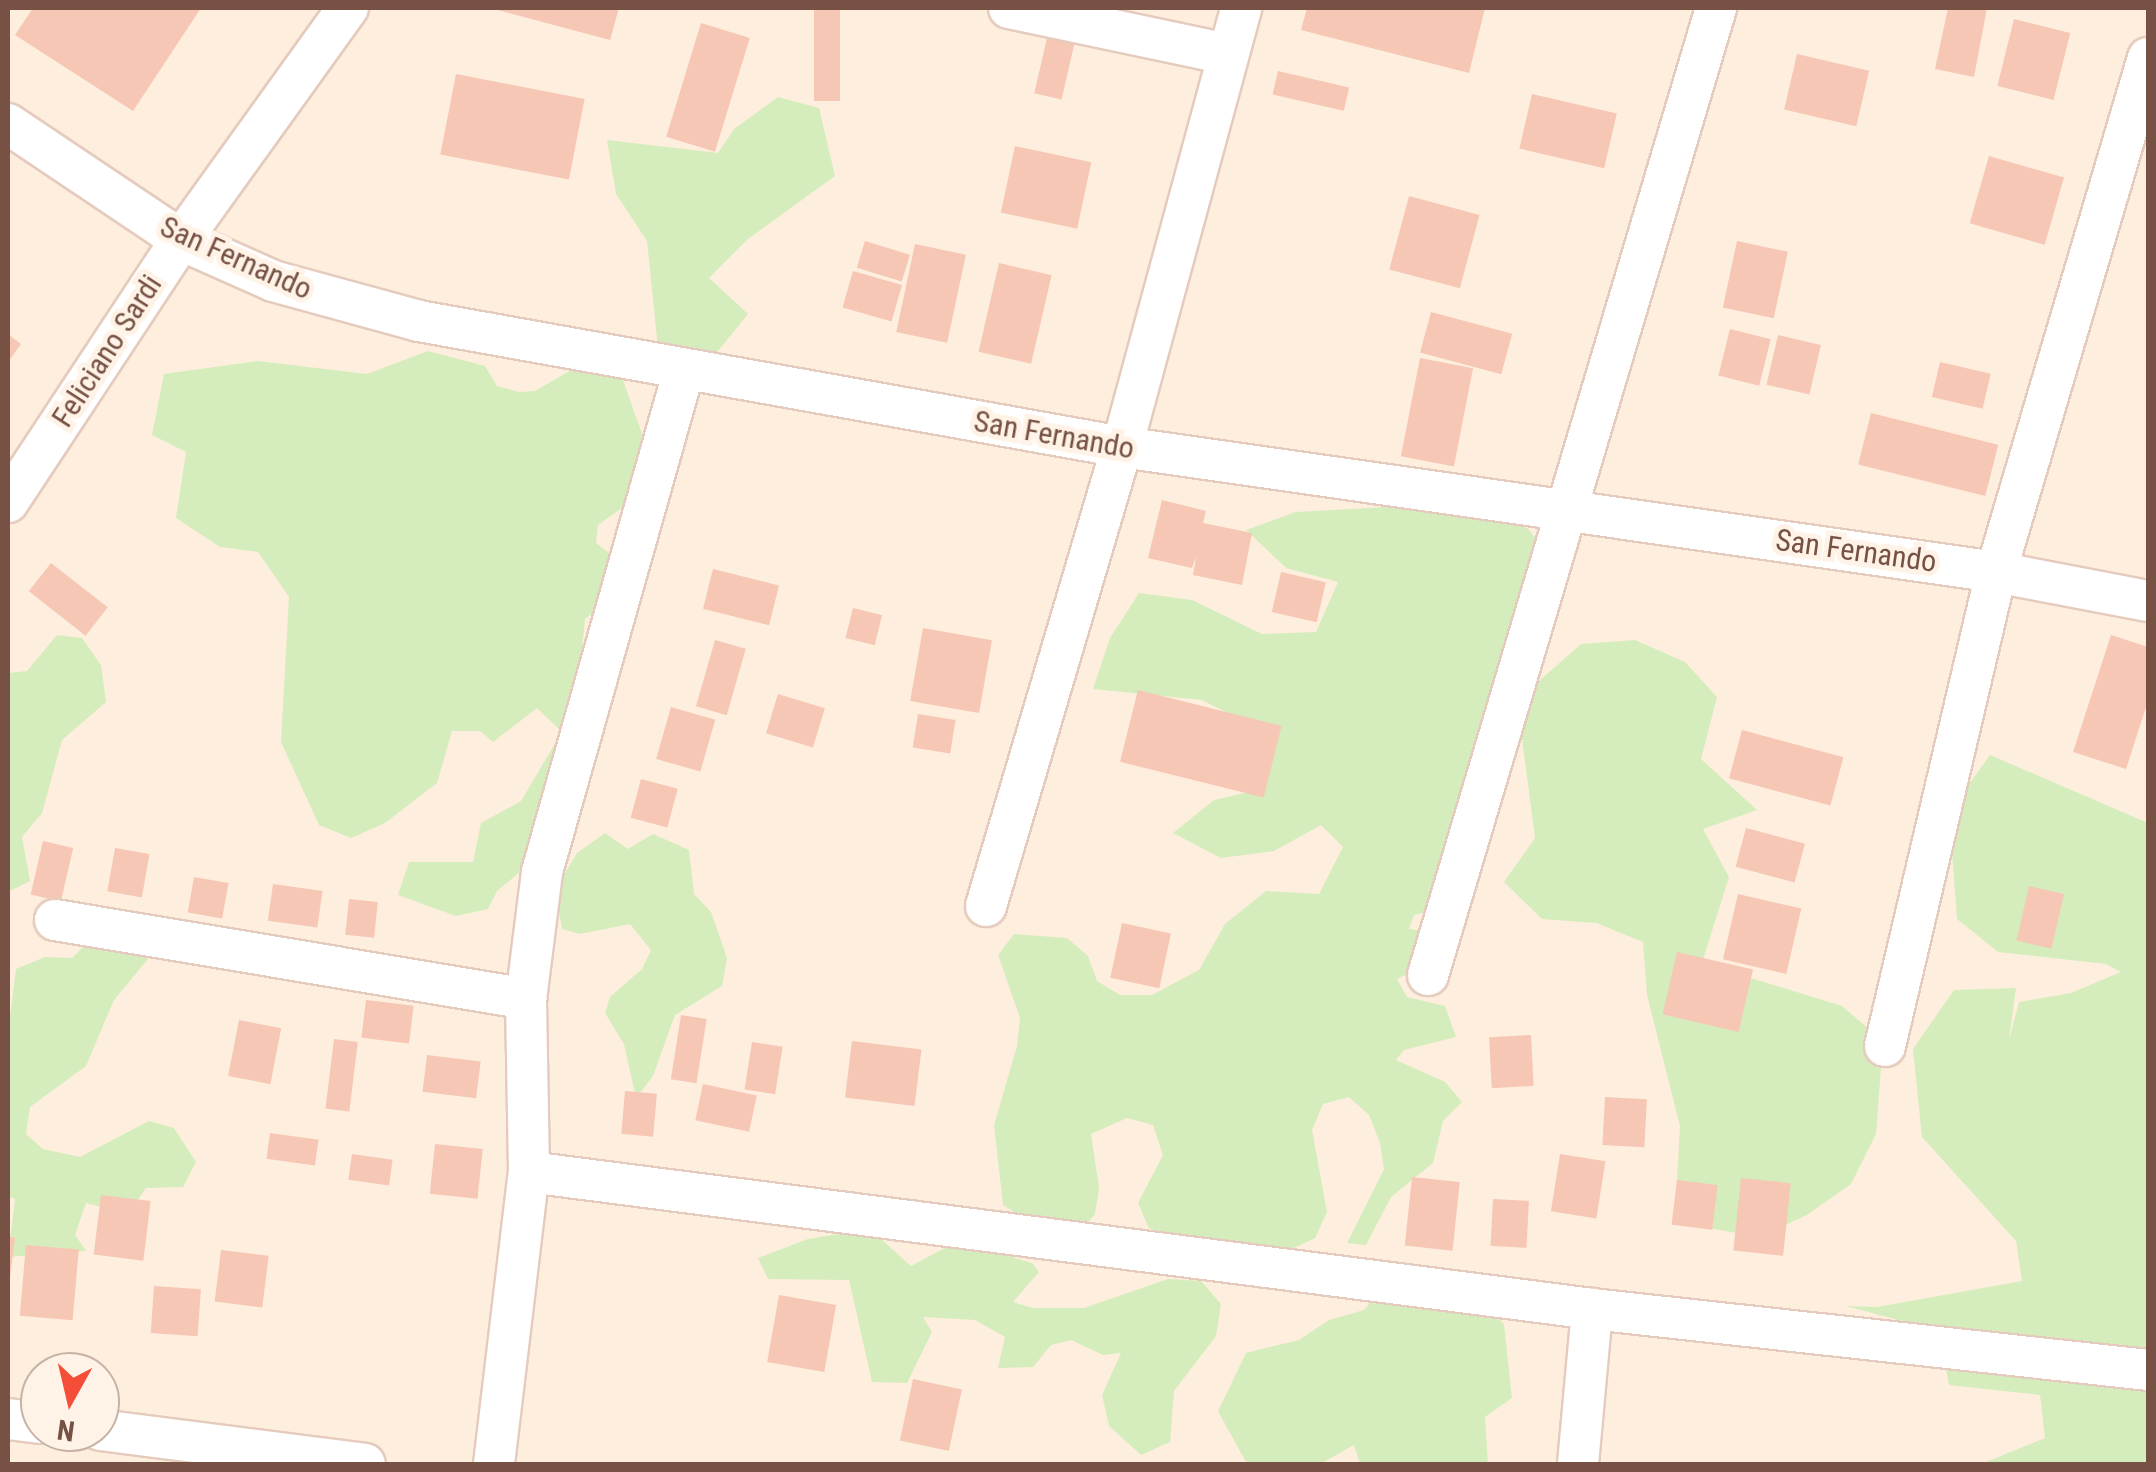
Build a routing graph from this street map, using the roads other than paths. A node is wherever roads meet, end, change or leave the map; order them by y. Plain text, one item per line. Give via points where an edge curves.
1 (348, 8) edge
2 (1009, 8) edge
3 (1241, 8) edge
4 (1716, 8) edge
5 (1227, 54) junction
6 (2148, 58) edge
7 (8, 124) edge
8 (180, 240) junction
9 (684, 370) junction
10 (1122, 447) junction
11 (8, 502) edge
12 (1567, 509) junction
13 (1996, 572) junction
14 (2148, 601) edge
15 (986, 906) dead end
16 (55, 920) dead end
17 (1428, 975) dead end
18 (526, 999) junction
19 (1885, 1046) dead end
20 (529, 1172) junction
21 (1592, 1309) junction
22 (2148, 1370) edge
23 (120, 1433) edge
24 (365, 1464) edge
25 (494, 1464) edge
26 (1578, 1464) edge

1 - 8 street, Feliciano Sardi
2 - 5 street
3 - 5 street
4 - 12 street
5 - 10 street
6 - 13 street
7 - 8 street, San Fernando
8 - 9 street, San Fernando via 272,281 346,304
8 - 11 street, Feliciano Sardi
9 - 10 street, San Fernando
9 - 18 street via 542,872
10 - 12 street, San Fernando
10 - 15 street
12 - 13 street, San Fernando
12 - 17 street
13 - 14 street, San Fernando
13 - 19 street
16 - 18 street
18 - 20 street
20 - 21 street
20 - 25 street
21 - 22 street
21 - 26 street
23 - 24 street

